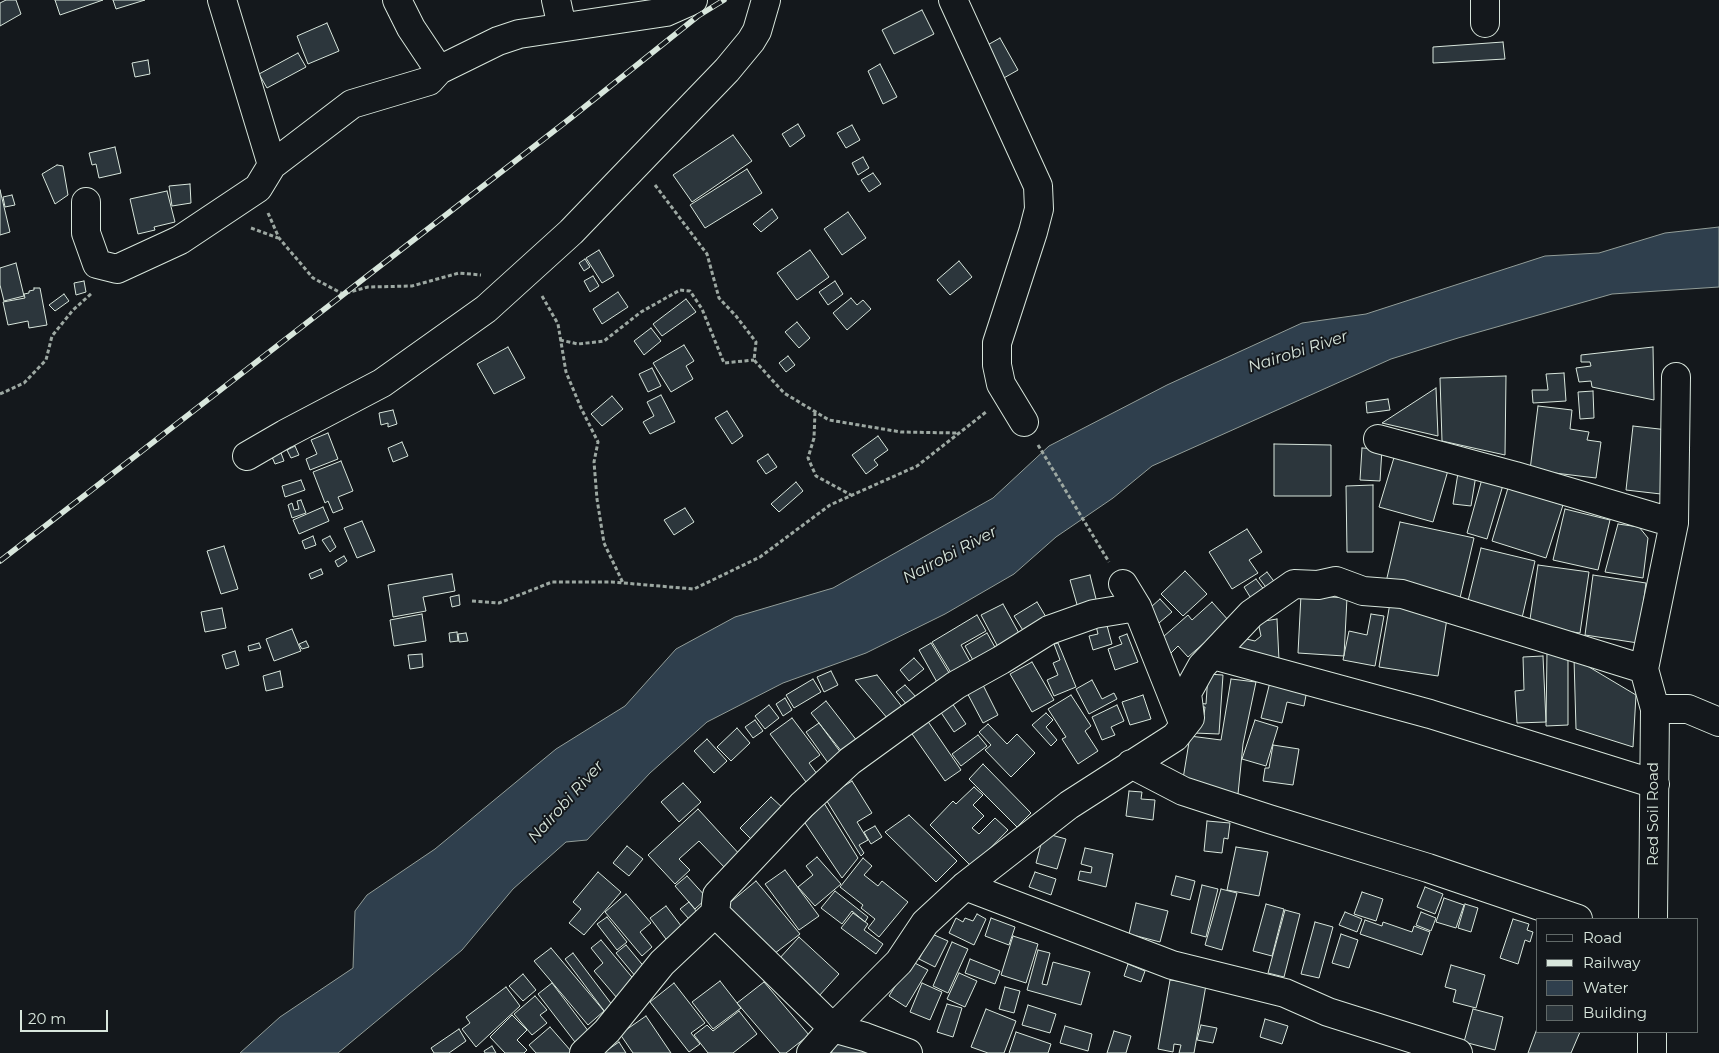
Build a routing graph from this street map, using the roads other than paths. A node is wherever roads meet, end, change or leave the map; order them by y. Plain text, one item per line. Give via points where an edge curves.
1 (222, 0) edge
2 (397, 0) edge
3 (556, 0) edge
4 (693, 0) edge
5 (766, 0) edge
6 (953, 0) edge
7 (562, 27) junction
8 (439, 70) junction
9 (272, 165) junction
10 (86, 202) dead end
11 (1676, 377) dead end
12 (1024, 422) road end
13 (1378, 439) dead end
14 (247, 456) dead end
15 (1674, 523) junction
16 (1122, 584) road end
17 (1137, 606) junction
18 (1213, 655) junction
19 (1644, 669) junction
20 (1654, 710) junction
21 (1719, 722) edge
22 (1185, 726) junction
23 (1131, 764) junction
24 (1655, 784) junction
25 (965, 886) junction
26 (715, 914) junction
27 (1575, 918) edge
28 (1653, 918) edge
29 (833, 1028) junction
30 (1652, 1033) edge
31 (584, 1053) edge
32 (811, 1053) edge
33 (908, 1053) edge
34 (1458, 1053) edge
35 (1652, 1053) edge

1 - 9 street
2 - 8 street
3 - 7 street
4 - 7 street via 666,12
5 - 14 street via 751,41 727,70 571,232 486,309 382,384
6 - 12 street via 1038,186 1039,210 997,343 1001,384
7 - 8 street via 520,34
8 - 9 street via 429,81 352,104
9 - 10 street via 258,188 180,240 117,269 98,264 86,233
11 - 15 street
13 - 15 street
15 - 19 street
16 - 17 street
17 - 22 street
17 - 26 street via 1094,614 1049,630 956,685 850,761 717,895
18 - 19 street via 1252,614 1294,584 1318,585 1336,581 1363,591 1402,594
18 - 22 street via 1202,666 1187,693 1190,718
18 - 24 street via 1430,714
19 - 20 street, Red Soil Road
20 - 21 street via 1688,709
20 - 24 street, Red Soil Road
22 - 23 street via 1175,737
23 - 25 street via 1069,805
23 - 27 street via 1183,791
24 - 28 street, Red Soil Road
25 - 29 street via 926,923 899,962
25 - 34 street via 1172,965 1285,993 1328,1012
26 - 29 street
26 - 31 street via 662,962 607,1031
29 - 32 street
29 - 33 street
30 - 35 street

